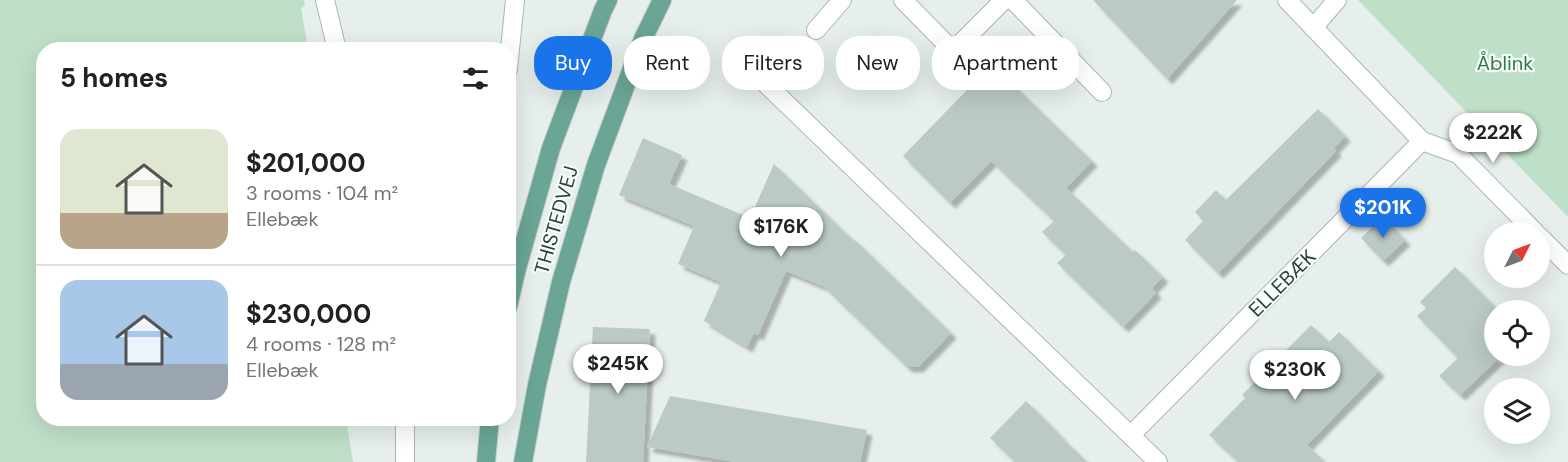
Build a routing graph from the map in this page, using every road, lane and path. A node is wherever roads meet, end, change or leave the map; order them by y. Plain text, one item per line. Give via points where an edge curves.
1 (325, 0) edge
2 (515, 0) edge
3 (608, 0) edge
4 (662, 0) edge
5 (842, 0) edge
6 (903, 0) edge
7 (1004, 0) edge
8 (1013, 0) edge
9 (1287, 0) edge
10 (1337, 0) edge
11 (1313, 28) junction
12 (816, 30) dead end
13 (335, 42) edge
14 (511, 42) edge
15 (772, 90) edge
16 (1101, 92) dead end
17 (1422, 141) junction
18 (1525, 222) edge
19 (1550, 247) edge
20 (1568, 266) edge
21 (516, 272) edge
22 (405, 426) edge
23 (489, 426) edge
24 (1131, 435) junction
25 (405, 462) edge
26 (486, 462) edge
27 (523, 462) edge
28 (1158, 462) edge

1 - 13 street
2 - 14 street
3 - 21 main road, THISTEDVEJ via 551,148
4 - 27 main road, THISTEDVEJ via 643,39 596,165 561,282
5 - 12 street
6 - 7 street via 953,51
8 - 16 street
9 - 11 street
10 - 11 street
11 - 17 street
15 - 24 street
17 - 18 street via 1458,154
17 - 24 street, ELLEBÆK
19 - 20 street
22 - 25 street
23 - 26 main road
24 - 28 street

